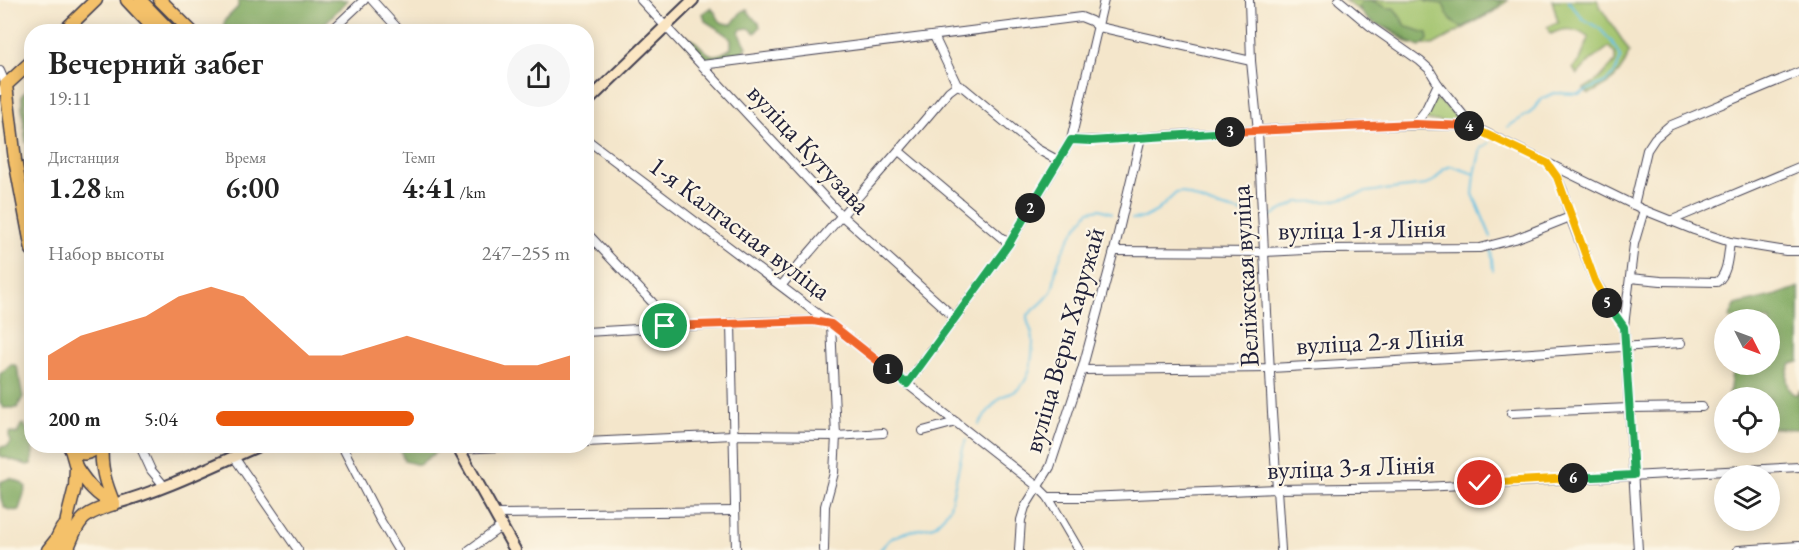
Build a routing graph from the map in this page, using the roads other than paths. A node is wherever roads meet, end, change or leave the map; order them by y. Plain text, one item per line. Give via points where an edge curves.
1 (96, 0) edge
2 (127, 0) edge
3 (140, 0) edge
4 (160, 0) edge
5 (364, 0) edge
6 (372, 0) edge
7 (641, 0) edge
8 (693, 0) edge
9 (1104, 0) edge
10 (1249, 0) edge
11 (1339, 0) edge
12 (71, 24) edge
13 (149, 24) edge
14 (163, 24) edge
15 (184, 24) edge
16 (338, 24) edge
17 (394, 24) edge
18 (666, 27) junction
19 (1099, 27) junction
20 (934, 36) junction
21 (1251, 61) junction
22 (702, 65) junction
23 (24, 68) edge
24 (0, 71) edge
25 (1799, 72) edge
26 (1438, 84) junction
27 (957, 85) junction
28 (3, 88) edge
29 (594, 95) edge
30 (1415, 124) junction
31 (1472, 126) junction
32 (1258, 131) junction
33 (1141, 136) junction
34 (1071, 140) junction
35 (594, 145) edge
36 (899, 152) junction
37 (1059, 161) junction
38 (1547, 163) junction
39 (1799, 167) edge
40 (1634, 205) junction
41 (24, 208) edge
42 (1644, 210) junction
43 (841, 215) junction
44 (1570, 218) junction
45 (1670, 221) junction
46 (594, 240) edge
47 (1730, 242) junction
48 (1009, 244) junction
49 (1114, 251) junction
50 (1799, 251) edge
51 (1265, 252) junction
52 (1630, 278) junction
53 (781, 286) junction
54 (955, 318) junction
55 (731, 323) junction
56 (831, 324) junction
57 (665, 326) junction
58 (1624, 327) junction
59 (594, 331) edge
60 (1681, 343) dead end
61 (1625, 347) junction
62 (1270, 368) junction
63 (1082, 370) junction
64 (907, 384) junction
65 (1702, 407) dead end
66 (1629, 408) junction
67 (1511, 413) dead end
68 (956, 422) junction
69 (923, 431) dead end
70 (883, 433) dead end
71 (733, 435) junction
72 (836, 436) junction
73 (594, 442) edge
74 (72, 453) edge
75 (101, 453) edge
76 (143, 453) edge
77 (243, 453) edge
78 (346, 453) edge
79 (461, 453) edge
80 (234, 457) junction
81 (1799, 467) edge
82 (76, 468) junction
83 (1634, 475) junction
84 (161, 482) dead end
85 (1036, 486) junction
86 (1277, 489) junction
87 (1048, 497) junction
88 (114, 504) junction
89 (735, 511) junction
90 (495, 514) junction
91 (73, 520) junction
92 (502, 526) junction
93 (1799, 546) edge
94 (48, 550) edge
95 (62, 550) edge
96 (67, 550) edge
97 (78, 550) edge
98 (298, 550) edge
99 (398, 550) edge
100 (469, 550) edge
101 (516, 550) edge
102 (736, 550) edge
103 (824, 550) edge
104 (1019, 550) edge
105 (1079, 550) edge
106 (1281, 550) edge
107 (1638, 550) edge
108 (1738, 550) edge

1 - 12 main road
2 - 13 main road
3 - 14 main road
4 - 15 main road
5 - 16 street
6 - 17 street
7 - 18 street, вуліца Кутузава
8 - 18 street
9 - 19 street
10 - 21 street, Веліжская вуліца
11 - 26 street via 1429,69
18 - 22 street, вуліца Кутузава
18 - 29 street
19 - 20 street via 1081,17
19 - 21 street
19 - 34 street
20 - 22 street
20 - 27 street
21 - 32 street, Веліжская вуліца
22 - 43 street, вуліца Кутузава
23 - 28 main road
24 - 28 street
25 - 40 street via 1669,126 1647,150
26 - 30 street
26 - 31 street
27 - 36 street
27 - 37 street via 1037,150
28 - 41 main road
30 - 31 street
30 - 32 street
31 - 38 street
32 - 33 street
32 - 51 street, Веліжская вуліца
33 - 34 street
33 - 49 street, вуліца Веры Харужай
34 - 37 street
35 - 53 street, 1-я Калгасная вуліца
36 - 43 street
36 - 48 street
37 - 48 street
38 - 40 street
38 - 44 street via 1563,191
39 - 45 street
40 - 42 street
42 - 45 street
42 - 52 street
43 - 53 street
43 - 54 street, вуліца Кутузава
44 - 51 street, вуліца 1-я Лінія via 1480,248
44 - 58 street via 1595,281
45 - 47 street
46 - 57 street via 652,302
47 - 50 street
47 - 52 street via 1725,273 1717,282
48 - 54 street
49 - 51 street, вуліца 1-я Лінія
49 - 63 street, вуліца Веры Харужай
51 - 62 street, Веліжская вуліца
52 - 58 street
53 - 56 street, 1-я Калгасная вуліца
54 - 64 street
55 - 56 street
55 - 57 street
55 - 71 street
56 - 64 street, 1-я Калгасная вуліца
56 - 72 street
57 - 59 street
58 - 61 street
60 - 61 street, вуліца 2-я Лінія
61 - 62 street, вуліца 2-я Лінія
61 - 66 street
62 - 63 street, вуліца 2-я Лінія
62 - 86 street, Веліжская вуліца
63 - 85 street, вуліца Веры Харужай via 1050,467
64 - 68 street, 1-я Калгасная вуліца
65 - 66 street
66 - 67 street
66 - 83 street
68 - 69 street
68 - 85 street, 1-я Калгасная вуліца
70 - 72 street
71 - 72 street
71 - 73 street
71 - 89 street
72 - 103 street via 834,473 825,506
74 - 82 main road
75 - 88 main road via 103,473
76 - 84 street
77 - 80 street
78 - 99 street
79 - 90 street
80 - 88 street via 164,488
80 - 98 street
81 - 83 street, вуліца 3-я Лінія
82 - 88 main road via 100,497
82 - 91 main road
83 - 86 street, вуліца 3-я Лінія via 1413,487
83 - 107 street
85 - 87 street, 1-я Калгасная вуліца
85 - 104 street, вуліца Веры Харужай via 1021,520
86 - 87 street, вуліца 3-я Лінія
86 - 106 street, Веліжская вуліца
87 - 105 street, 1-я Калгасная вуліца
88 - 91 main road
89 - 90 street
89 - 102 street
90 - 92 street
91 - 94 main road
91 - 95 main road
91 - 96 main road
91 - 97 main road
92 - 100 street
92 - 101 street
93 - 108 street

